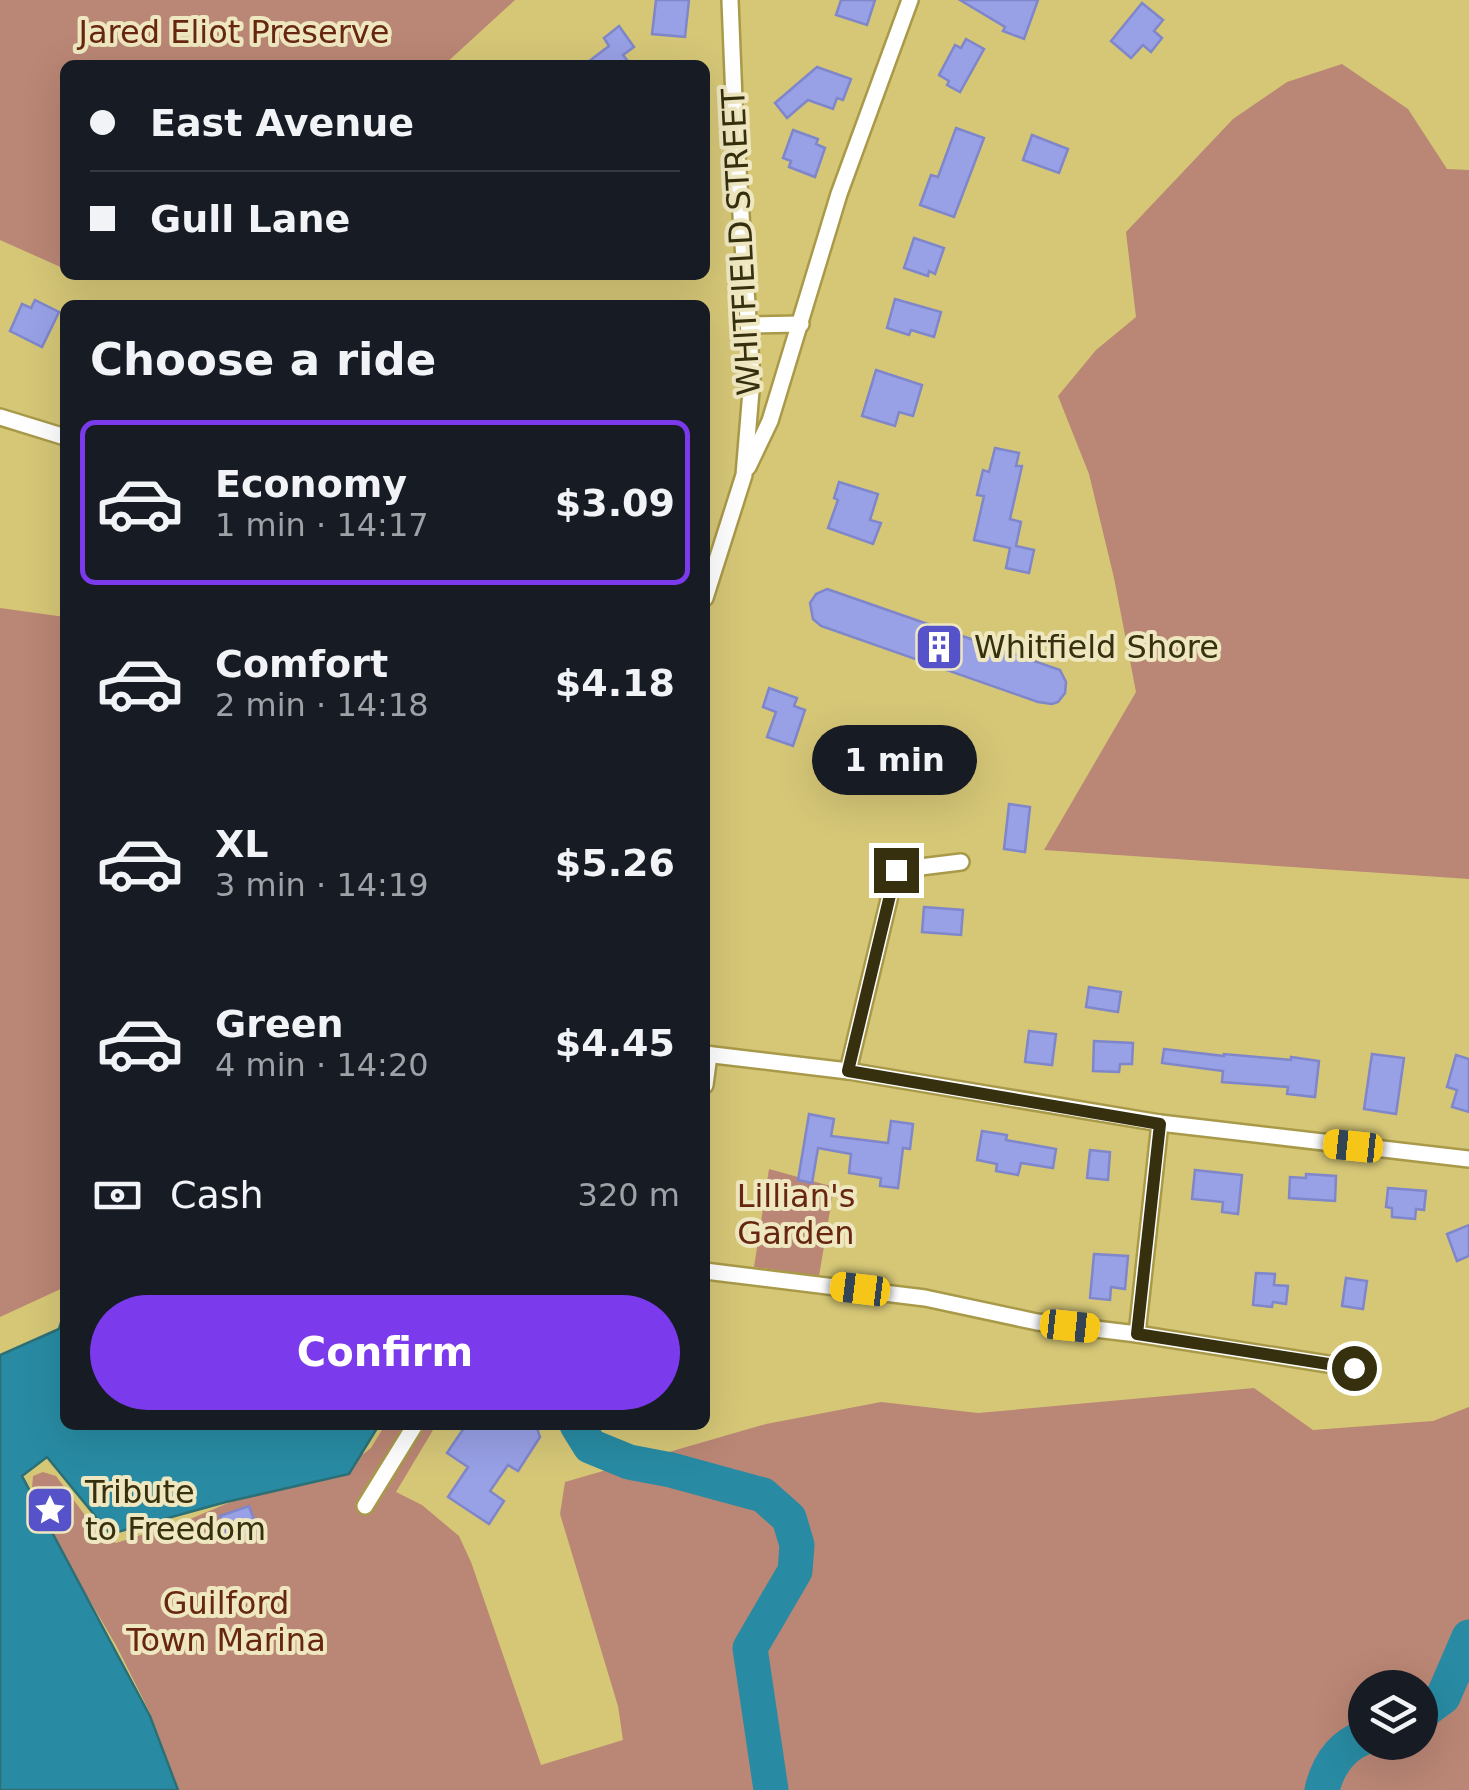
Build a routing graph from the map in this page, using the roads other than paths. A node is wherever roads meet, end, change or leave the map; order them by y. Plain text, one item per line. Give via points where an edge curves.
1 (730, 0) edge
2 (910, 0) edge
3 (801, 324) junction
4 (749, 326) junction
5 (0, 417) edge
6 (60, 435) edge
7 (744, 475) junction
8 (710, 582) edge
9 (961, 862) dead end
10 (710, 1055) edge
11 (848, 1071) junction
12 (1160, 1124) junction
13 (1469, 1159) edge
14 (710, 1272) edge
15 (1137, 1334) junction
16 (1354, 1368) dead end
17 (412, 1430) edge
18 (365, 1506) dead end

1 - 4 street, WHITFIELD STREET
2 - 3 street via 839,194
3 - 4 street
3 - 7 street
4 - 7 street, WHITFIELD STREET
5 - 6 street
7 - 8 street, WHITFIELD STREET
9 - 11 street via 896,870
10 - 11 street
11 - 12 street
12 - 13 street
12 - 15 street
14 - 15 street
15 - 16 street
17 - 18 street

